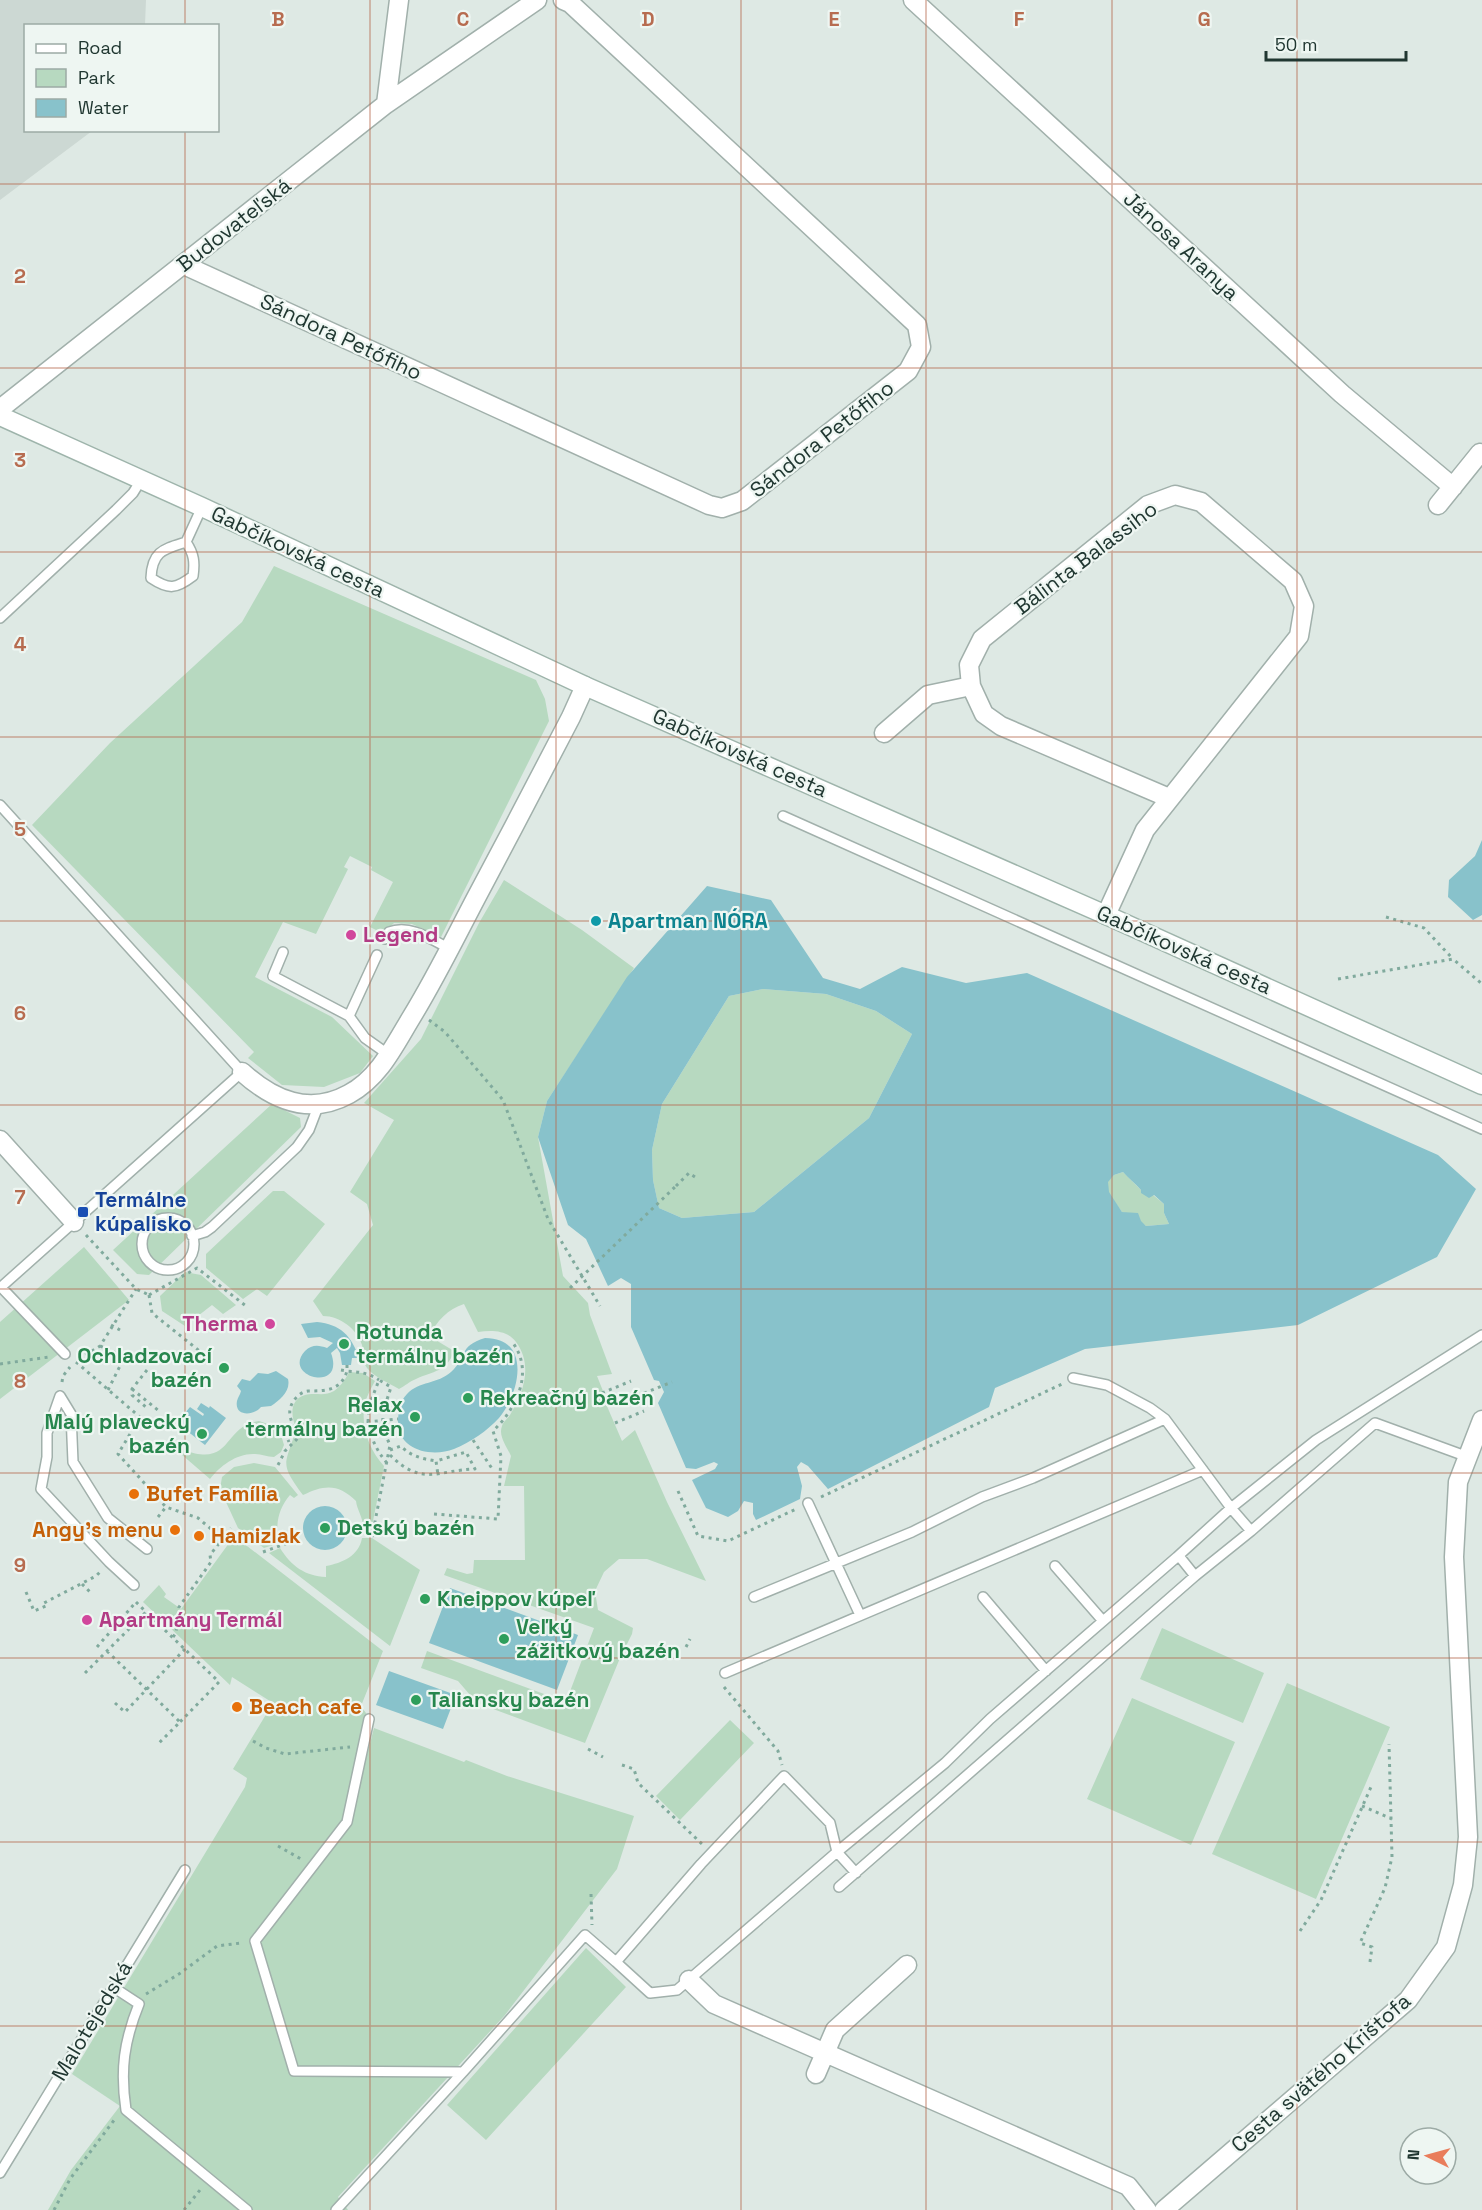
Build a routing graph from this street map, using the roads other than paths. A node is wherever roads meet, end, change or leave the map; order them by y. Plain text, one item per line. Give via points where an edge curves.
1 (399, 0) edge
2 (537, 0) edge
3 (563, 0) edge
4 (913, 0) edge
5 (386, 104) junction
6 (184, 265) junction
7 (0, 409) edge
8 (0, 416) edge
9 (1480, 453) dead end
10 (141, 480) junction
11 (1453, 487) junction
12 (1438, 505) dead end
13 (202, 507) junction
14 (186, 542) junction
15 (0, 618) edge
16 (585, 686) junction
17 (971, 686) junction
18 (884, 733) dead end
19 (1169, 798) junction
20 (0, 805) edge
21 (783, 816) dead end
22 (1106, 915) junction
23 (385, 939) dead end
24 (450, 949) junction
25 (283, 952) dead end
26 (377, 955) dead end
27 (349, 1016) junction
28 (389, 1055) junction
29 (242, 1071) junction
30 (1482, 1084) edge
31 (319, 1104) junction
32 (1482, 1129) edge
33 (0, 1140) edge
34 (74, 1222) junction
35 (192, 1236) junction
36 (1, 1288) edge
37 (1482, 1335) edge
38 (66, 1354) road end
39 (1073, 1378) road end
40 (1365, 1409) junction
41 (1165, 1419) junction
42 (1482, 1420) edge
43 (1375, 1423) junction
44 (1468, 1457) junction
45 (1203, 1470) junction
46 (808, 1503) road end
47 (1231, 1508) junction
48 (1251, 1531) junction
49 (147, 1549) dead end
50 (1179, 1556) junction
51 (836, 1562) junction
52 (1055, 1566) dead end
53 (1195, 1576) junction
54 (134, 1585) dead end
55 (983, 1596) dead end
56 (754, 1597) dead end
57 (860, 1615) junction
58 (1103, 1621) junction
59 (1046, 1671) junction
60 (726, 1673) dead end
61 (369, 1719) dead end
62 (837, 1852) junction
63 (185, 1870) dead end
64 (856, 1873) junction
65 (839, 1887) dead end
66 (616, 1962) junction
67 (907, 1965) dead end
68 (689, 1980) junction
69 (112, 1987) junction
70 (825, 2052) junction
71 (463, 2072) junction
72 (816, 2074) dead end
73 (0, 2173) edge
74 (247, 2210) edge
75 (336, 2210) edge
76 (1147, 2210) edge
77 (1164, 2210) edge

1 - 5 street
2 - 5 street
3 - 6 street, Sándora Petőfiho via 918,325 921,347 908,371 742,501 722,508 709,505
4 - 11 street, Jánosa Aranya via 1342,394
5 - 6 street, Budovateľská
6 - 7 street, Budovateľská
8 - 10 street, Gabčíkovská cesta
9 - 11 street
10 - 13 street, Gabčíkovská cesta
10 - 15 lane via 116,510
11 - 12 street
13 - 14 lane
13 - 16 street, Gabčíkovská cesta
14 - 14 lane via 161,550 151,565 151,578 165,587 180,586 193,576 195,561
16 - 22 street, Gabčíkovská cesta
16 - 24 street
17 - 18 street via 928,696
17 - 19 street, Bálinta Balassiho via 984,714 1001,726
17 - 19 street, Bálinta Balassiho via 969,665 982,639 1115,531 1148,505 1175,495 1201,502 1293,580 1304,606 1299,636
19 - 22 street, Bálinta Balassiho via 1145,830
20 - 29 lane
21 - 32 lane
22 - 30 street, Gabčíkovská cesta
23 - 24 lane via 388,932 398,928 422,934
24 - 28 street
25 - 27 lane via 273,976
26 - 27 lane
27 - 28 lane via 365,1038
28 - 31 street via 357,1089
29 - 31 street via 278,1098
29 - 34 lane
31 - 35 lane via 297,1147 212,1227
33 - 34 street
34 - 36 lane
35 - 35 lane via 183,1223 161,1219 144,1233 142,1248 155,1266 177,1268 192,1251
36 - 38 lane
37 - 40 lane
39 - 41 lane via 1107,1385
40 - 43 lane
40 - 47 lane via 1324,1434
41 - 45 lane
41 - 51 lane
42 - 44 street, Cesta svätého Krištofa
43 - 44 lane
43 - 48 lane
44 - 77 street, Cesta svätého Krištofa via 1458,1482 1454,1557 1468,1837 1463,1885 1446,1947 1408,2000
45 - 47 lane
45 - 57 lane
46 - 51 lane
47 - 48 lane
47 - 50 lane
48 - 53 lane
49 - 54 lane via 108,1518 73,1462 70,1414 60,1396 47,1433 40,1490
50 - 53 lane
50 - 58 lane
51 - 56 lane
51 - 57 lane
52 - 58 lane
53 - 64 lane
55 - 59 lane
57 - 60 lane
58 - 59 lane
59 - 62 lane via 945,1764
61 - 71 lane via 347,1822 255,1941 294,2071
62 - 64 lane
62 - 66 lane via 830,1823 784,1776
62 - 68 lane
63 - 69 lane, Malotejedská
64 - 65 lane
66 - 68 lane via 650,1993 677,1990
66 - 71 lane via 585,1935
67 - 70 street via 835,2030
68 - 70 street via 714,2004
69 - 73 lane, Malotejedská
69 - 74 lane via 139,2004 128,2031 122,2082 126,2110
70 - 72 street
70 - 76 street via 1128,2186
71 - 75 lane

